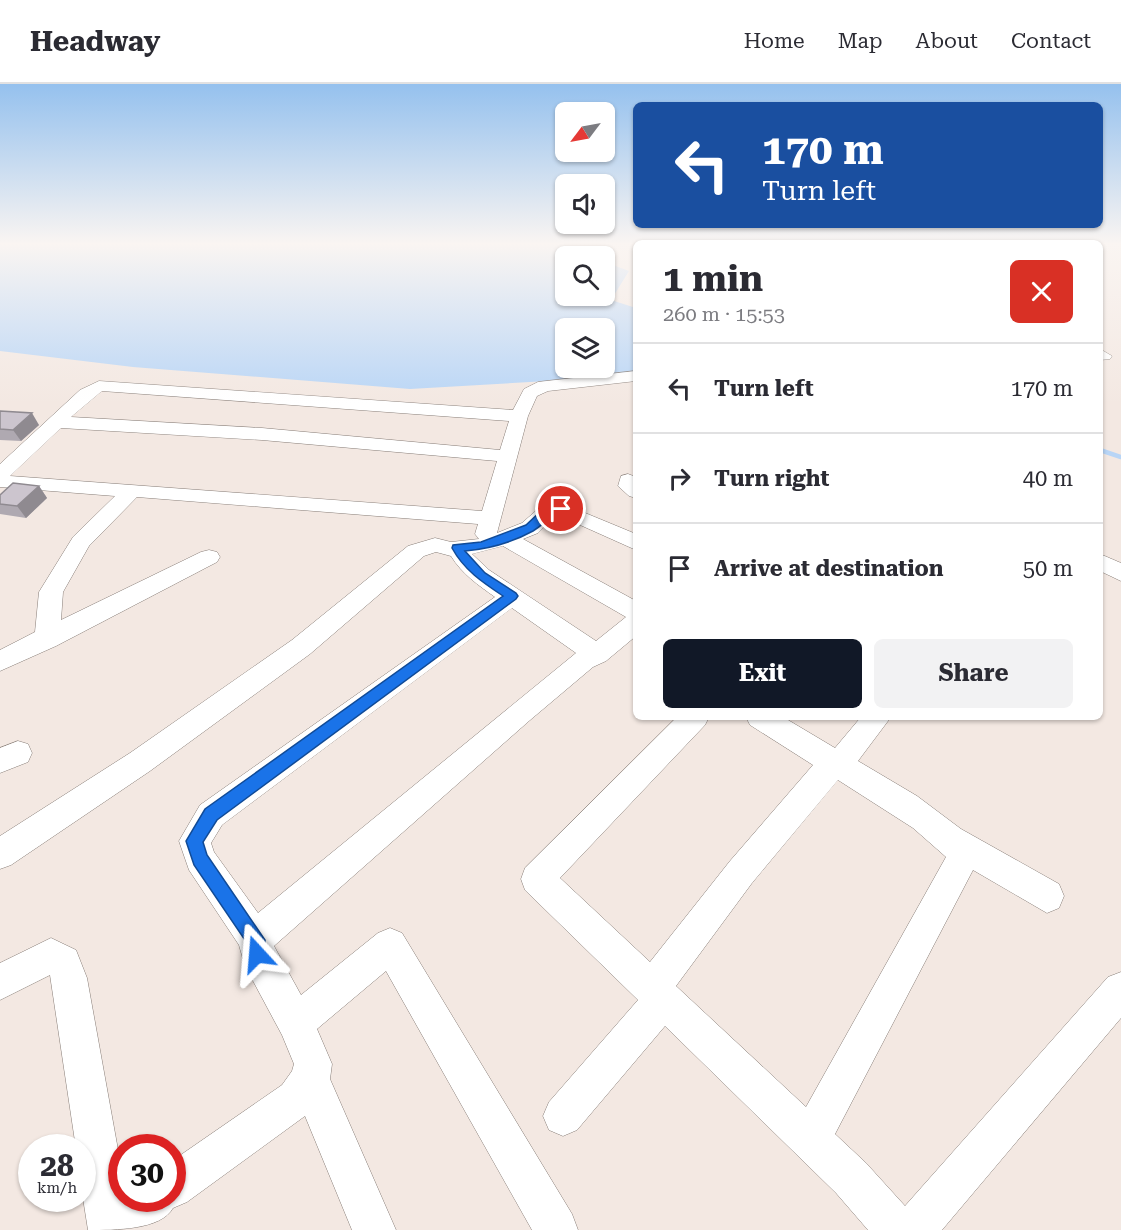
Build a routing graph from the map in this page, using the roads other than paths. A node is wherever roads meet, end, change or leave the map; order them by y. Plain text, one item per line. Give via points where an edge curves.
1 (633, 376) edge
2 (519, 416) junction
3 (56, 423) junction
4 (508, 456) junction
5 (0, 475) edge
6 (0, 481) edge
7 (132, 491) junction
8 (491, 518) junction
9 (633, 542) edge
10 (482, 544) junction
11 (208, 557) dead end
12 (1103, 564) edge
13 (1121, 573) edge
14 (512, 596) junction
15 (633, 611) edge
16 (633, 624) edge
17 (47, 639) junction
18 (597, 654) junction
19 (0, 661) edge
20 (692, 720) edge
21 (765, 720) edge
22 (875, 720) edge
23 (838, 765) junction
24 (954, 841) junction
25 (0, 854) edge
26 (1047, 896) dead end
27 (256, 940) junction
28 (0, 982) edge
29 (1121, 990) edge
30 (657, 995) junction
31 (296, 1023) junction
32 (310, 1080) junction
33 (563, 1116) dead end
34 (810, 1140) junction
35 (186, 1177) edge
36 (136, 1212) edge
37 (111, 1230) edge
38 (374, 1230) edge
39 (556, 1230) edge
40 (897, 1230) edge
41 (913, 1230) edge

1 - 2 street via 544,386 530,393
2 - 3 street via 99,386
2 - 4 street
3 - 4 street via 262,434
3 - 5 street
4 - 8 street
6 - 7 street
7 - 8 street
7 - 17 street via 81,542 51,592
8 - 10 street
9 - 10 street via 561,509 545,513 530,528
10 - 14 street via 465,561
10 - 15 street
10 - 25 street via 435,545 416,551 301,647 140,762
11 - 17 street
12 - 13 street
14 - 18 street
14 - 27 street via 211,815 195,841 200,859
16 - 18 street
17 - 19 street
18 - 27 street via 584,660 519,713
20 - 30 street via 537,879
21 - 23 street
22 - 23 street
23 - 24 street via 871,783
23 - 30 street via 825,771 770,836
24 - 26 street
24 - 34 street via 964,855
27 - 31 street via 257,954
28 - 37 street via 51,956 64,962
29 - 41 street
30 - 33 street
30 - 34 street
31 - 32 street via 313,1065
31 - 39 street via 390,945
32 - 35 street via 296,1099
32 - 38 street
34 - 40 street via 851,1178
36 - 37 street

